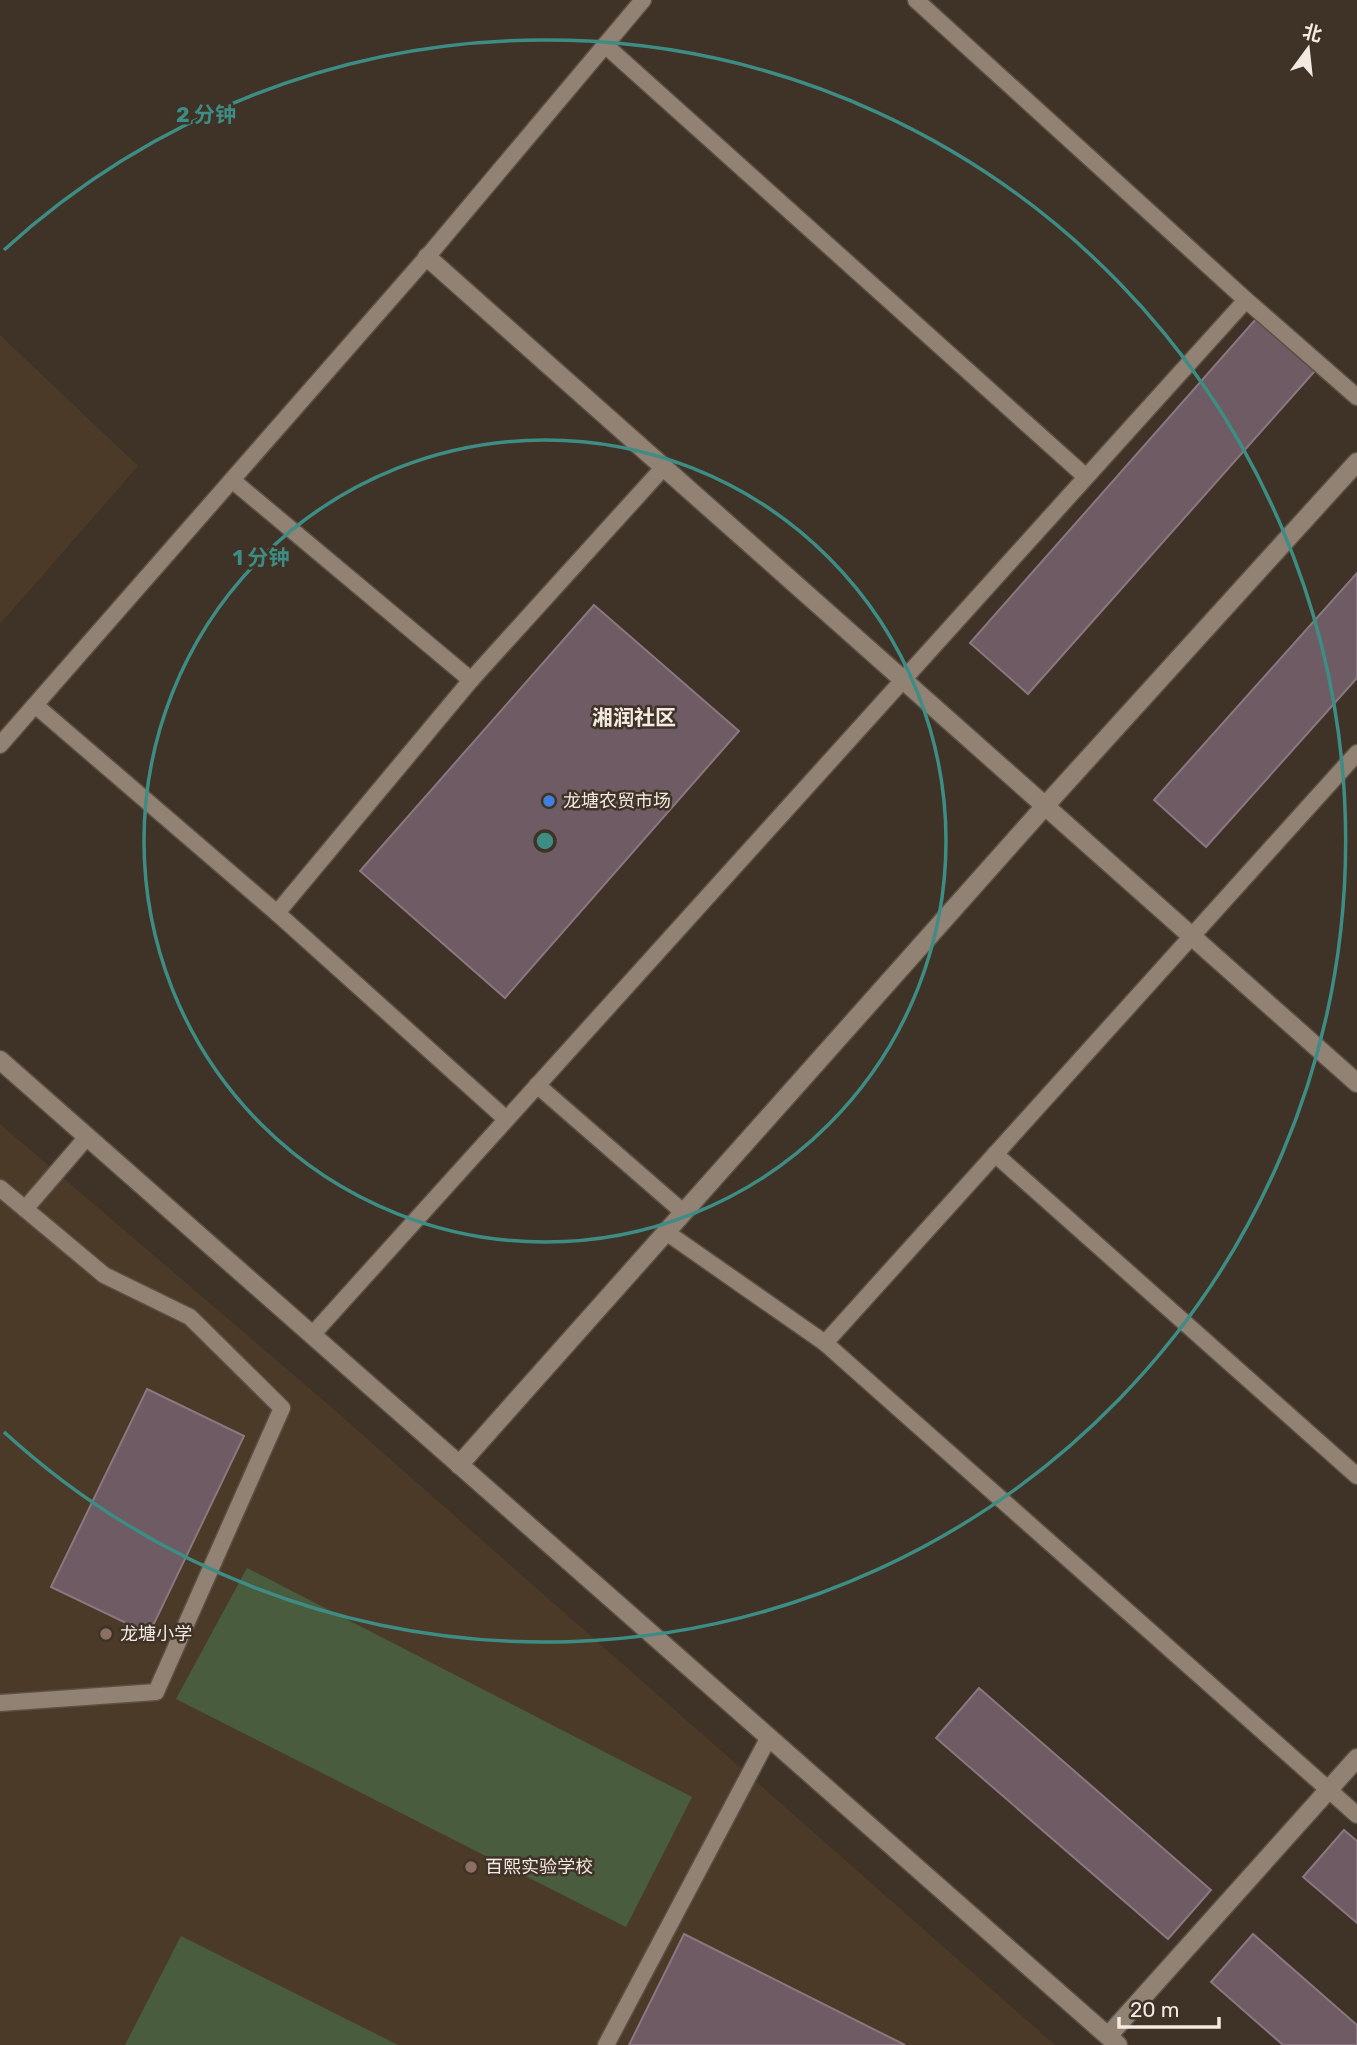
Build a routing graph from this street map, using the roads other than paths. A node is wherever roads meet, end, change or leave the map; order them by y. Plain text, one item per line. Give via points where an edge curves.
1 (643, 0) edge
2 (916, 0) edge
3 (605, 45) junction
4 (427, 257) junction
5 (1246, 300) junction
6 (1357, 397) edge
7 (1357, 462) edge
8 (663, 468) junction
9 (1086, 477) junction
10 (232, 480) junction
11 (471, 680) junction
12 (903, 680) junction
13 (35, 705) junction
14 (0, 745) edge
15 (1357, 753) edge
16 (1045, 806) junction
17 (277, 913) junction
18 (1192, 936) junction
19 (0, 1060) edge
20 (1357, 1083) edge
21 (537, 1085) junction
22 (506, 1119) junction
23 (87, 1137) junction
24 (995, 1154) junction
25 (0, 1188) edge
26 (25, 1209) junction
27 (683, 1212) junction
28 (666, 1232) junction
29 (312, 1335) junction
30 (825, 1343) junction
31 (460, 1465) junction
32 (1357, 1476) edge
33 (0, 1703) edge
34 (769, 1737) junction
35 (1357, 1758) edge
36 (1328, 1790) junction
37 (1357, 1815) edge
38 (1113, 2040) edge
39 (606, 2045) edge

1 - 3 lane
2 - 5 lane
3 - 4 lane
3 - 9 lane
4 - 8 street
4 - 10 lane
5 - 6 lane
5 - 9 lane
7 - 16 street
8 - 11 lane
8 - 12 street
9 - 12 lane
10 - 11 lane
10 - 13 lane
11 - 17 lane
12 - 16 street
12 - 21 lane
13 - 14 lane
13 - 17 lane
15 - 18 lane
16 - 18 street
16 - 27 street
17 - 22 lane
18 - 20 street
18 - 24 lane
19 - 23 street
21 - 22 lane
21 - 27 lane
22 - 29 lane
23 - 26 lane
23 - 29 street
24 - 30 lane
24 - 32 lane
25 - 26 lane
26 - 33 lane via 104,1275 190,1317 282,1408 156,1692
27 - 28 street
28 - 30 lane
28 - 31 street
29 - 31 street
30 - 36 lane
31 - 34 street
34 - 38 street
34 - 39 lane
35 - 36 street
36 - 37 lane
36 - 38 street

